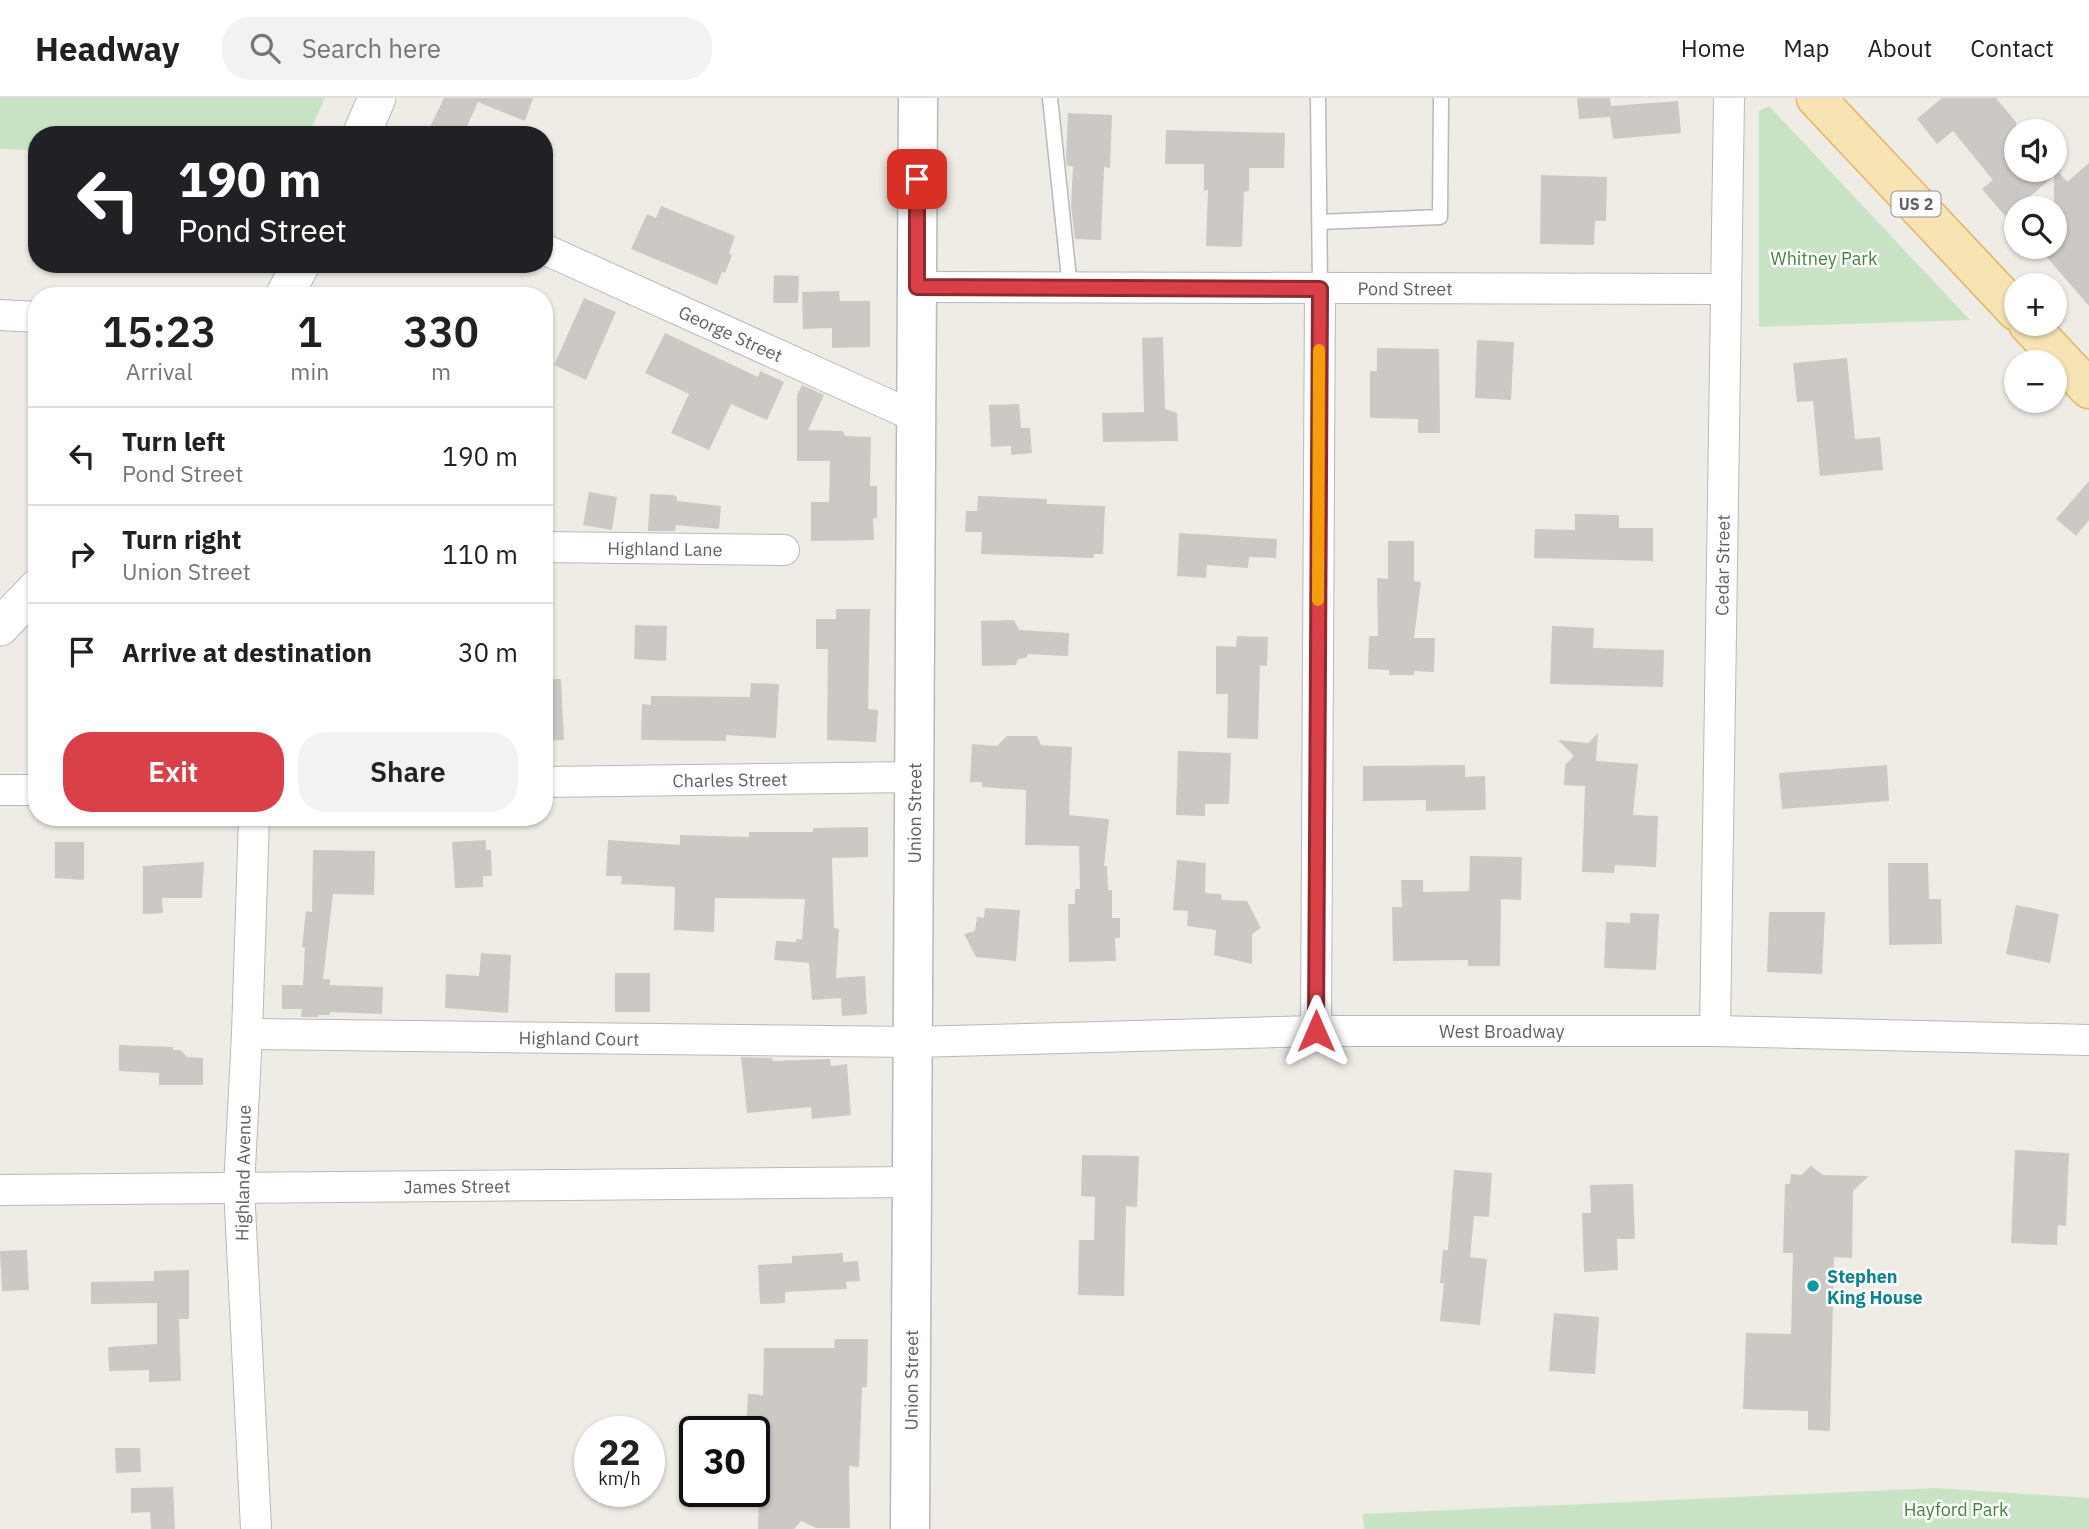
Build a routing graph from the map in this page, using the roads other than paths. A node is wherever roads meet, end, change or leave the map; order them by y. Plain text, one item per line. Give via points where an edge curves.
1 (377, 98) edge
2 (918, 98) edge
3 (1051, 98) edge
4 (1318, 98) edge
5 (1441, 98) edge
6 (1729, 98) edge
7 (1816, 98) edge
8 (365, 126) edge
9 (1319, 222) junction
10 (553, 253) edge
11 (917, 287) junction
12 (1070, 288) junction
13 (1320, 289) junction
14 (1726, 289) junction
15 (2004, 298) edge
16 (0, 315) edge
17 (28, 317) edge
18 (2039, 336) edge
19 (2089, 389) edge
20 (916, 417) junction
21 (553, 547) edge
22 (784, 550) dead end
23 (28, 597) edge
24 (0, 626) edge
25 (914, 777) junction
26 (553, 782) edge
27 (0, 790) edge
28 (28, 790) edge
29 (254, 826) edge
30 (1316, 1031) junction
31 (1715, 1031) junction
32 (247, 1034) junction
33 (2089, 1040) edge
34 (913, 1042) junction
35 (912, 1182) junction
36 (239, 1187) junction
37 (0, 1190) edge
38 (256, 1529) edge
39 (910, 1529) edge

1 - 8 street
2 - 11 main road, Union Street
3 - 12 lane
4 - 9 lane
5 - 9 lane via 1440,216
6 - 14 street, Cedar Street
7 - 15 main road, US 2
9 - 13 lane
10 - 20 street, George Street
11 - 12 street, Pond Street
11 - 20 main road, Union Street
12 - 13 street, Pond Street
13 - 14 street, Pond Street
13 - 30 street
14 - 31 street, Cedar Street
16 - 17 street
18 - 19 main road
20 - 25 main road, Union Street
21 - 22 street, Highland Lane
23 - 24 street
25 - 26 street, Charles Street
25 - 34 main road, Union Street
27 - 28 street
29 - 32 street, Highland Avenue
30 - 31 street, West Broadway
30 - 34 street, West Broadway
31 - 33 street, West Broadway
32 - 34 street, Highland Court
32 - 36 street, Highland Avenue
34 - 35 main road, Union Street
35 - 36 street, James Street
35 - 39 main road, Union Street
36 - 37 street, James Street
36 - 38 street, Highland Avenue

